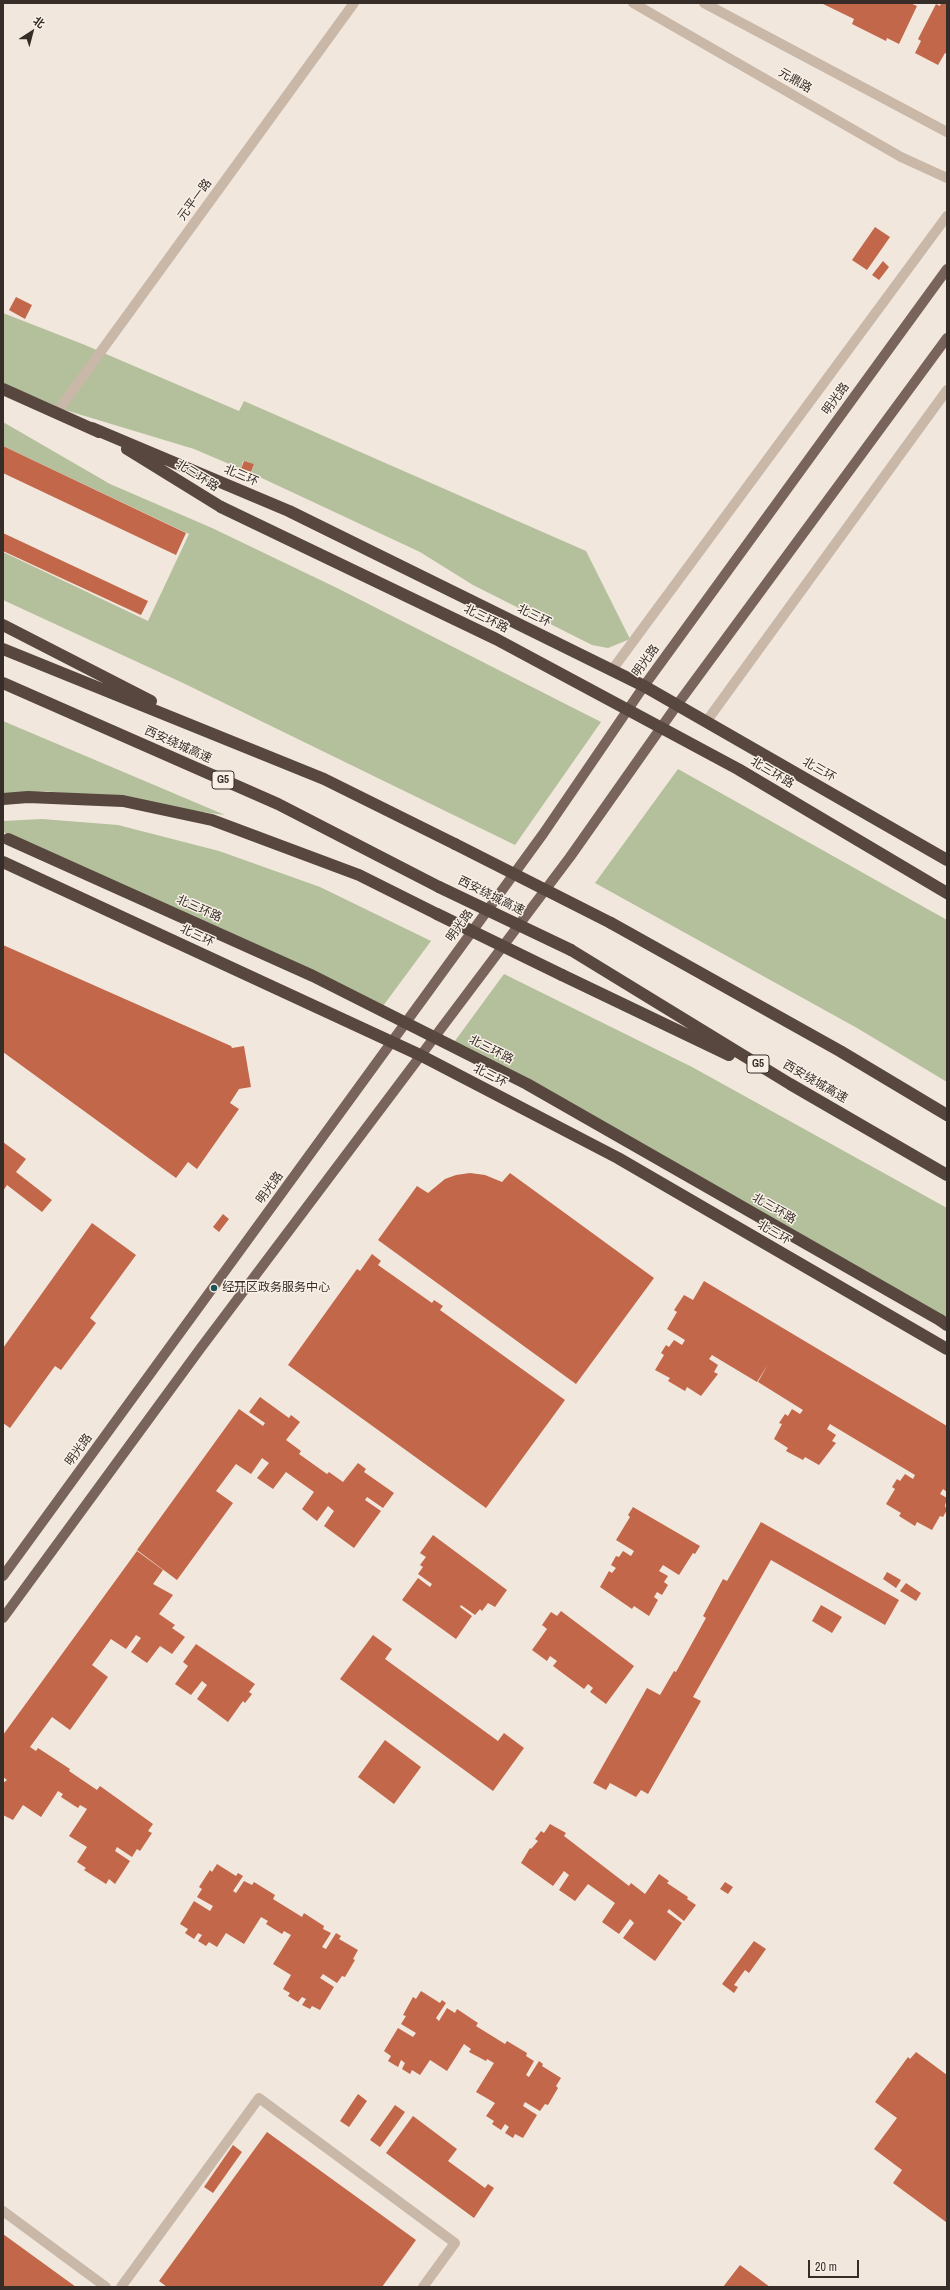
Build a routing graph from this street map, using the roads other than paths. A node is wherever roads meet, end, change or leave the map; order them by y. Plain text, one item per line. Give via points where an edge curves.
1 (354, 3) edge
2 (632, 3) edge
3 (704, 3) edge
4 (947, 132) edge
5 (947, 178) edge
6 (947, 216) edge
7 (947, 269) edge
8 (947, 338) edge
9 (3, 390) edge
10 (947, 390) edge
11 (57, 412) junction
12 (92, 428) junction
13 (3, 625) edge
14 (3, 649) edge
15 (612, 670) junction
16 (3, 683) edge
17 (644, 686) junction
18 (676, 705) junction
19 (706, 722) junction
20 (211, 732) junction
21 (3, 799) edge
22 (5, 838) edge
23 (947, 860) edge
24 (3, 862) edge
25 (947, 892) edge
26 (391, 1042) junction
27 (420, 1055) junction
28 (790, 1084) junction
29 (947, 1115) edge
30 (947, 1175) edge
31 (944, 1323) edge
32 (947, 1349) edge
33 (3, 1576) edge
34 (3, 1618) edge
35 (3, 2212) edge
36 (106, 2287) edge
37 (121, 2287) edge
38 (423, 2287) edge

1 - 11 street, 元平一路
2 - 5 street, 元鼎路 via 901,157
3 - 4 street
6 - 15 street
7 - 17 main road, 明光路
8 - 18 main road
9 - 11 highway, 北三环路
10 - 19 street
11 - 12 highway, 北三环路
12 - 15 highway, 北三环 via 289,511
12 - 25 highway, 北三环路, bridge via 221,507 496,639 738,769
13 - 20 highway
14 - 20 highway, 西安绕城高速
15 - 17 highway, 北三环
16 - 28 highway, 西安绕城高速 / G5, bridge via 278,804 439,887 571,950
17 - 18 highway, 北三环
17 - 26 main road, 明光路 via 543,834
18 - 19 highway, 北三环
18 - 27 main road via 570,857
19 - 23 highway, 北三环
20 - 29 highway, 西安绕城高速, bridge via 324,779 611,923 840,1051
21 - 28 highway, bridge via 28,797 123,801 212,820 287,847 359,875
22 - 31 highway, 北三环路, bridge via 313,976 527,1084
24 - 26 highway, 北三环
26 - 27 highway, 北三环
26 - 33 main road, 明光路
27 - 32 highway, 北三环 via 618,1158
27 - 34 main road
28 - 30 highway, 西安绕城高速 / G5
35 - 36 street
37 - 38 street via 259,2098 455,2243

